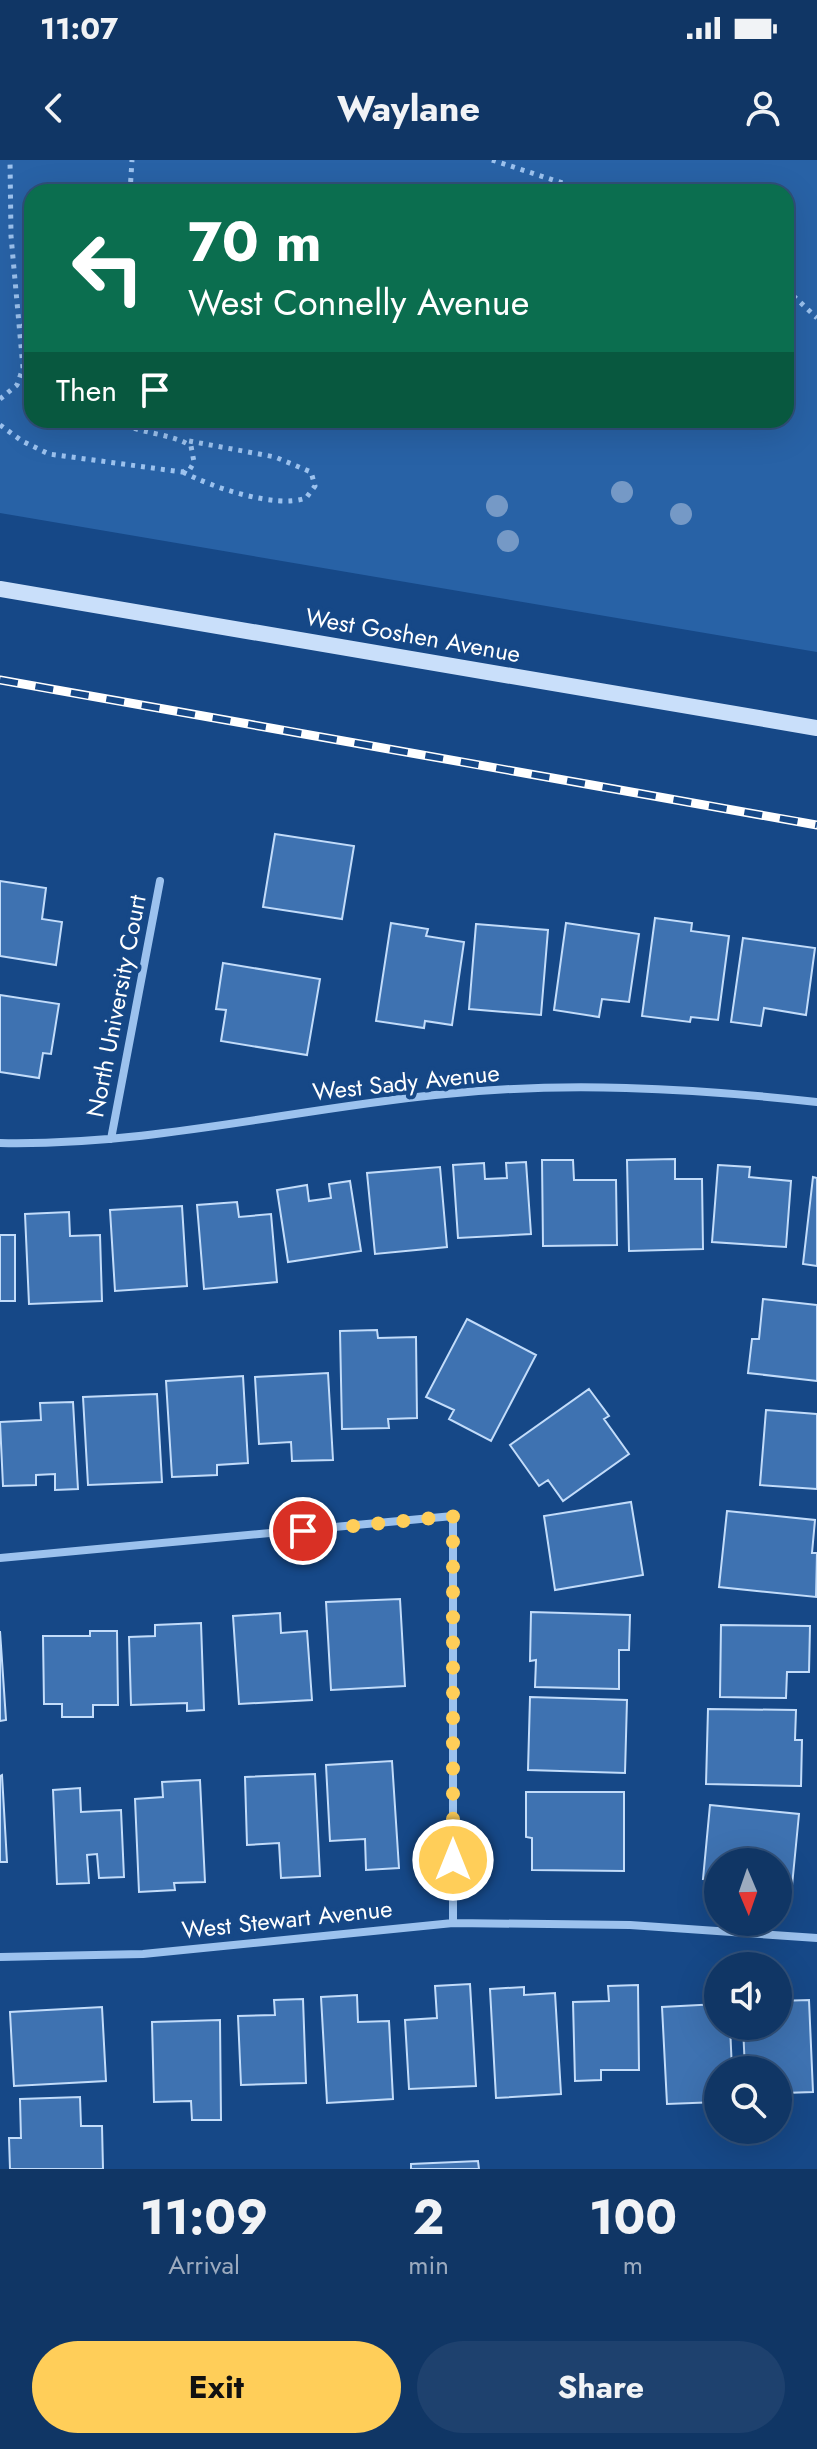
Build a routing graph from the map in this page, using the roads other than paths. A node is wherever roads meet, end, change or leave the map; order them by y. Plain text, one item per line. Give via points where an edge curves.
1 (0, 589) edge
2 (817, 728) edge
3 (160, 881) dead end
4 (817, 1102) edge
5 (111, 1139) junction
6 (0, 1143) edge
7 (0, 1558) edge
8 (453, 1923) junction
9 (817, 1938) edge
10 (0, 1957) edge

1 - 2 main road, West Goshen Avenue
3 - 5 street, North University Court
4 - 5 street, West Sady Avenue via 666,1089 532,1089 437,1094
5 - 6 street, West Sady Avenue
7 - 8 street via 453,1516
8 - 9 street, West Stewart Avenue via 630,1925
8 - 10 street, West Stewart Avenue via 143,1954

